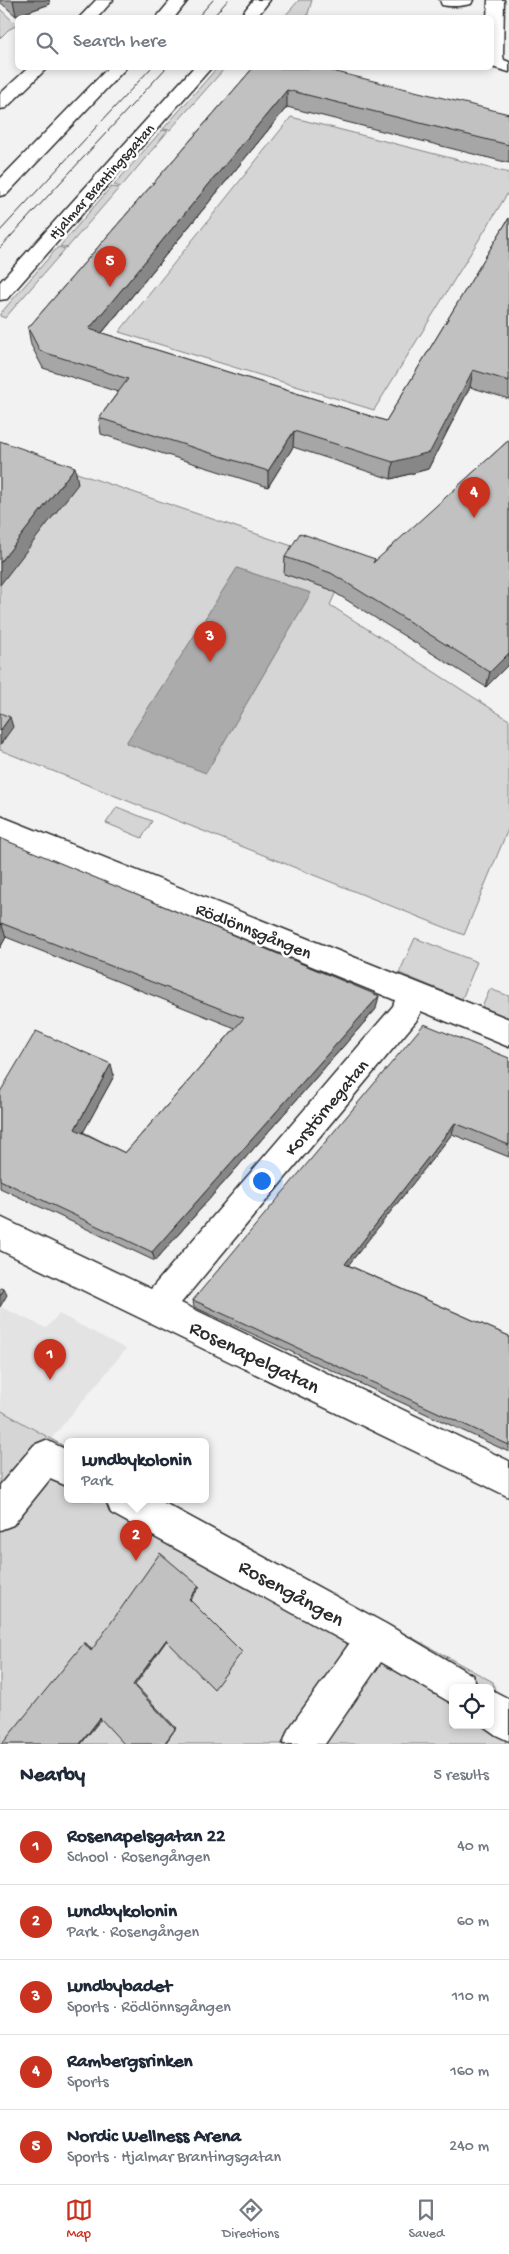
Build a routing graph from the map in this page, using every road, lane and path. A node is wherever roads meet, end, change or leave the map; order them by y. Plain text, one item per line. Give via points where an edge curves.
1 (105, 0) edge
2 (180, 0) edge
3 (262, 0) edge
4 (465, 0) edge
5 (496, 0) edge
6 (448, 1) edge
7 (90, 15) edge
8 (167, 15) edge
9 (250, 15) edge
10 (494, 35) edge
11 (494, 57) edge
12 (509, 68) edge
13 (36, 70) edge
14 (115, 70) edge
15 (200, 70) edge
16 (0, 104) edge
17 (0, 190) edge
18 (0, 294) edge
19 (0, 827) edge
20 (411, 993) junction
21 (509, 1033) edge
22 (0, 1233) edge
23 (156, 1308) junction
24 (57, 1463) edge
25 (509, 1480) edge
26 (129, 1503) edge
27 (0, 1512) edge
28 (375, 1638) junction
29 (452, 1684) edge
30 (494, 1711) edge
31 (509, 1722) edge
32 (302, 1744) edge

1 - 7 street
2 - 8 street
3 - 9 street
4 - 6 street
5 - 10 street
11 - 12 street via 500,66
13 - 16 street
14 - 17 street
15 - 18 street, Hjalmar Brantingsgatan
19 - 20 street, Rödlönnsgången
20 - 21 street, Rödlönnsgången
20 - 23 street, Korstörnegatan via 406,1012
22 - 23 street, Rosenapelgatan
23 - 25 street, Rosenapelgatan
24 - 27 street
26 - 28 street, Rosengången
28 - 29 street, Rosengången
28 - 32 street
30 - 31 street

